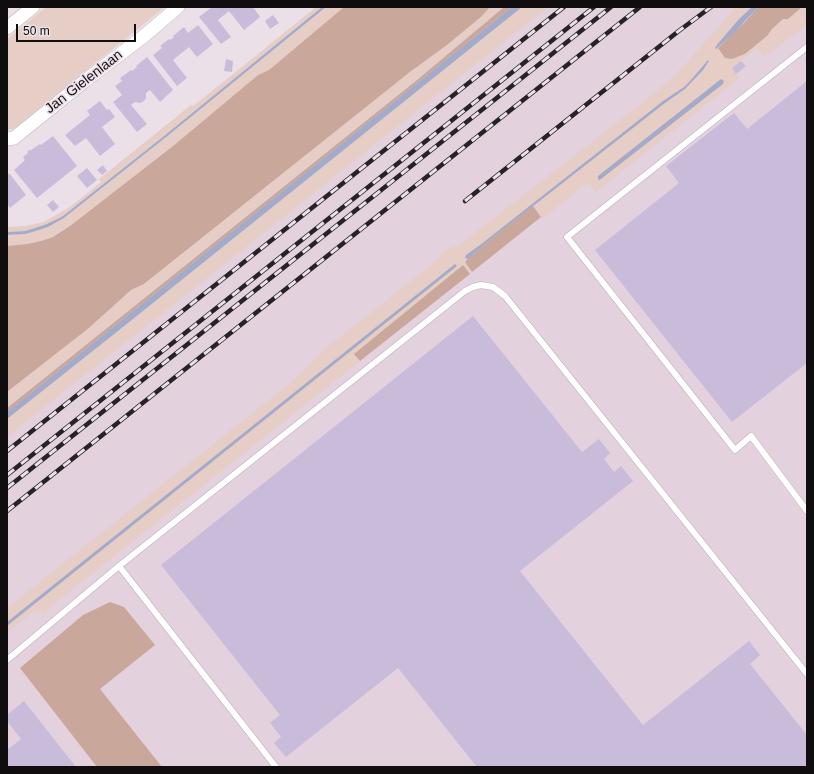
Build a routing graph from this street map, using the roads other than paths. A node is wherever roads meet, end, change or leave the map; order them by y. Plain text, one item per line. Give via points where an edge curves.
1 (33, 7) edge
2 (178, 7) edge
3 (7, 28) edge
4 (807, 47) edge
5 (7, 139) edge
6 (807, 511) edge
7 (119, 566) junction
8 (7, 660) edge
9 (807, 674) edge
10 (276, 767) edge

1 - 3 street
2 - 5 street, Jan Gielenlaan via 14,138
4 - 6 lane via 567,237 735,450 752,436
7 - 8 lane
7 - 9 lane via 464,292 482,285 493,287 505,296
7 - 10 lane

